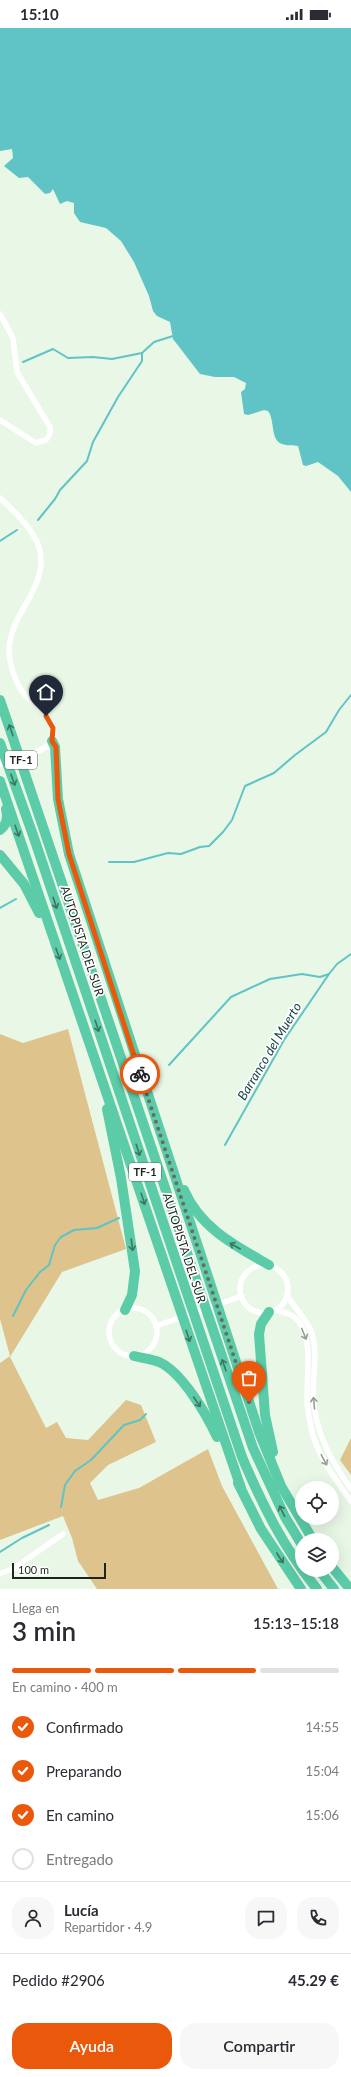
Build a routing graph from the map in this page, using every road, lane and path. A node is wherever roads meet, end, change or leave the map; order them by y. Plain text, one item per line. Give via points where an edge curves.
1 (0, 314) edge
2 (0, 420) edge
3 (0, 498) edge
4 (0, 700) edge
5 (52, 741) junction
6 (0, 744) edge
7 (0, 764) edge
8 (0, 781) edge
9 (0, 792) edge
10 (0, 830) edge
11 (0, 855) edge
12 (52, 938) junction
13 (96, 979) junction
14 (137, 1065) junction
15 (99, 1070) junction
16 (160, 1133) junction
17 (269, 1265) junction
18 (287, 1295) junction
19 (242, 1296) junction
20 (125, 1310) junction
21 (272, 1311) junction
22 (156, 1326) junction
23 (134, 1356) junction
24 (241, 1488) junction
25 (351, 1489) edge
26 (289, 1498) junction
27 (351, 1501) edge
28 (295, 1533) edge
29 (309, 1533) edge
30 (62, 1534) dead end
31 (0, 1574) edge
32 (339, 1576) edge
33 (325, 1577) edge
34 (301, 1589) edge
35 (317, 1589) edge
36 (334, 1589) edge
37 (350, 1589) edge

1 - 2 street via 13,338 17,372 50,427 50,434 46,440 36,443
3 - 5 street via 29,528 38,542 41,553 42,562 36,585 13,628 9,648 15,678 32,704 50,721 53,728
13 -> 4 highway, AUTOPISTA DEL SUR / TF-1
5 - 7 street via 43,750
5 - 14 highway via 56,747 61,817 69,854
6 -> 35 highway, AUTOPISTA DEL SUR / TF-1 via 33,835 242,1458 279,1536
8 -> 12 highway
9 - 10 highway via 7,817 6,824
11 - 12 highway via 24,884
12 -> 15 highway
13 - 14 highway
28 -> 13 highway, AUTOPISTA DEL SUR / TF-1 via 253,1448
14 - 16 highway
15 -> 20 highway via 121,1178 135,1271 132,1295
15 -> 24 highway
17 -> 16 highway via 225,1240 207,1224 187,1198
16 - 26 highway via 258,1432 281,1486
17 - 18 street via 284,1275 288,1285
17 - 19 street via 258,1266 248,1271 241,1284
18 - 21 street via 283,1303
25 -> 18 street via 336,1468 322,1438 314,1404 314,1343 305,1320
19 - 21 street via 253,1310
19 - 22 street
20 - 22 street via 136,1308 144,1311 151,1316
20 - 23 street via 114,1317 109,1337 120,1353
21 - 26 highway via 261,1324 259,1334 265,1415 270,1446
21 -> 27 street via 292,1315 306,1337 309,1353 307,1400 313,1434 329,1470
22 - 23 street via 157,1334 152,1347 142,1355
23 -> 24 highway via 159,1362 178,1377 198,1403 216,1434
24 -> 34 highway via 261,1529
26 - 29 highway
30 - 31 street via 14,1568
32 - 37 highway
33 - 36 highway

